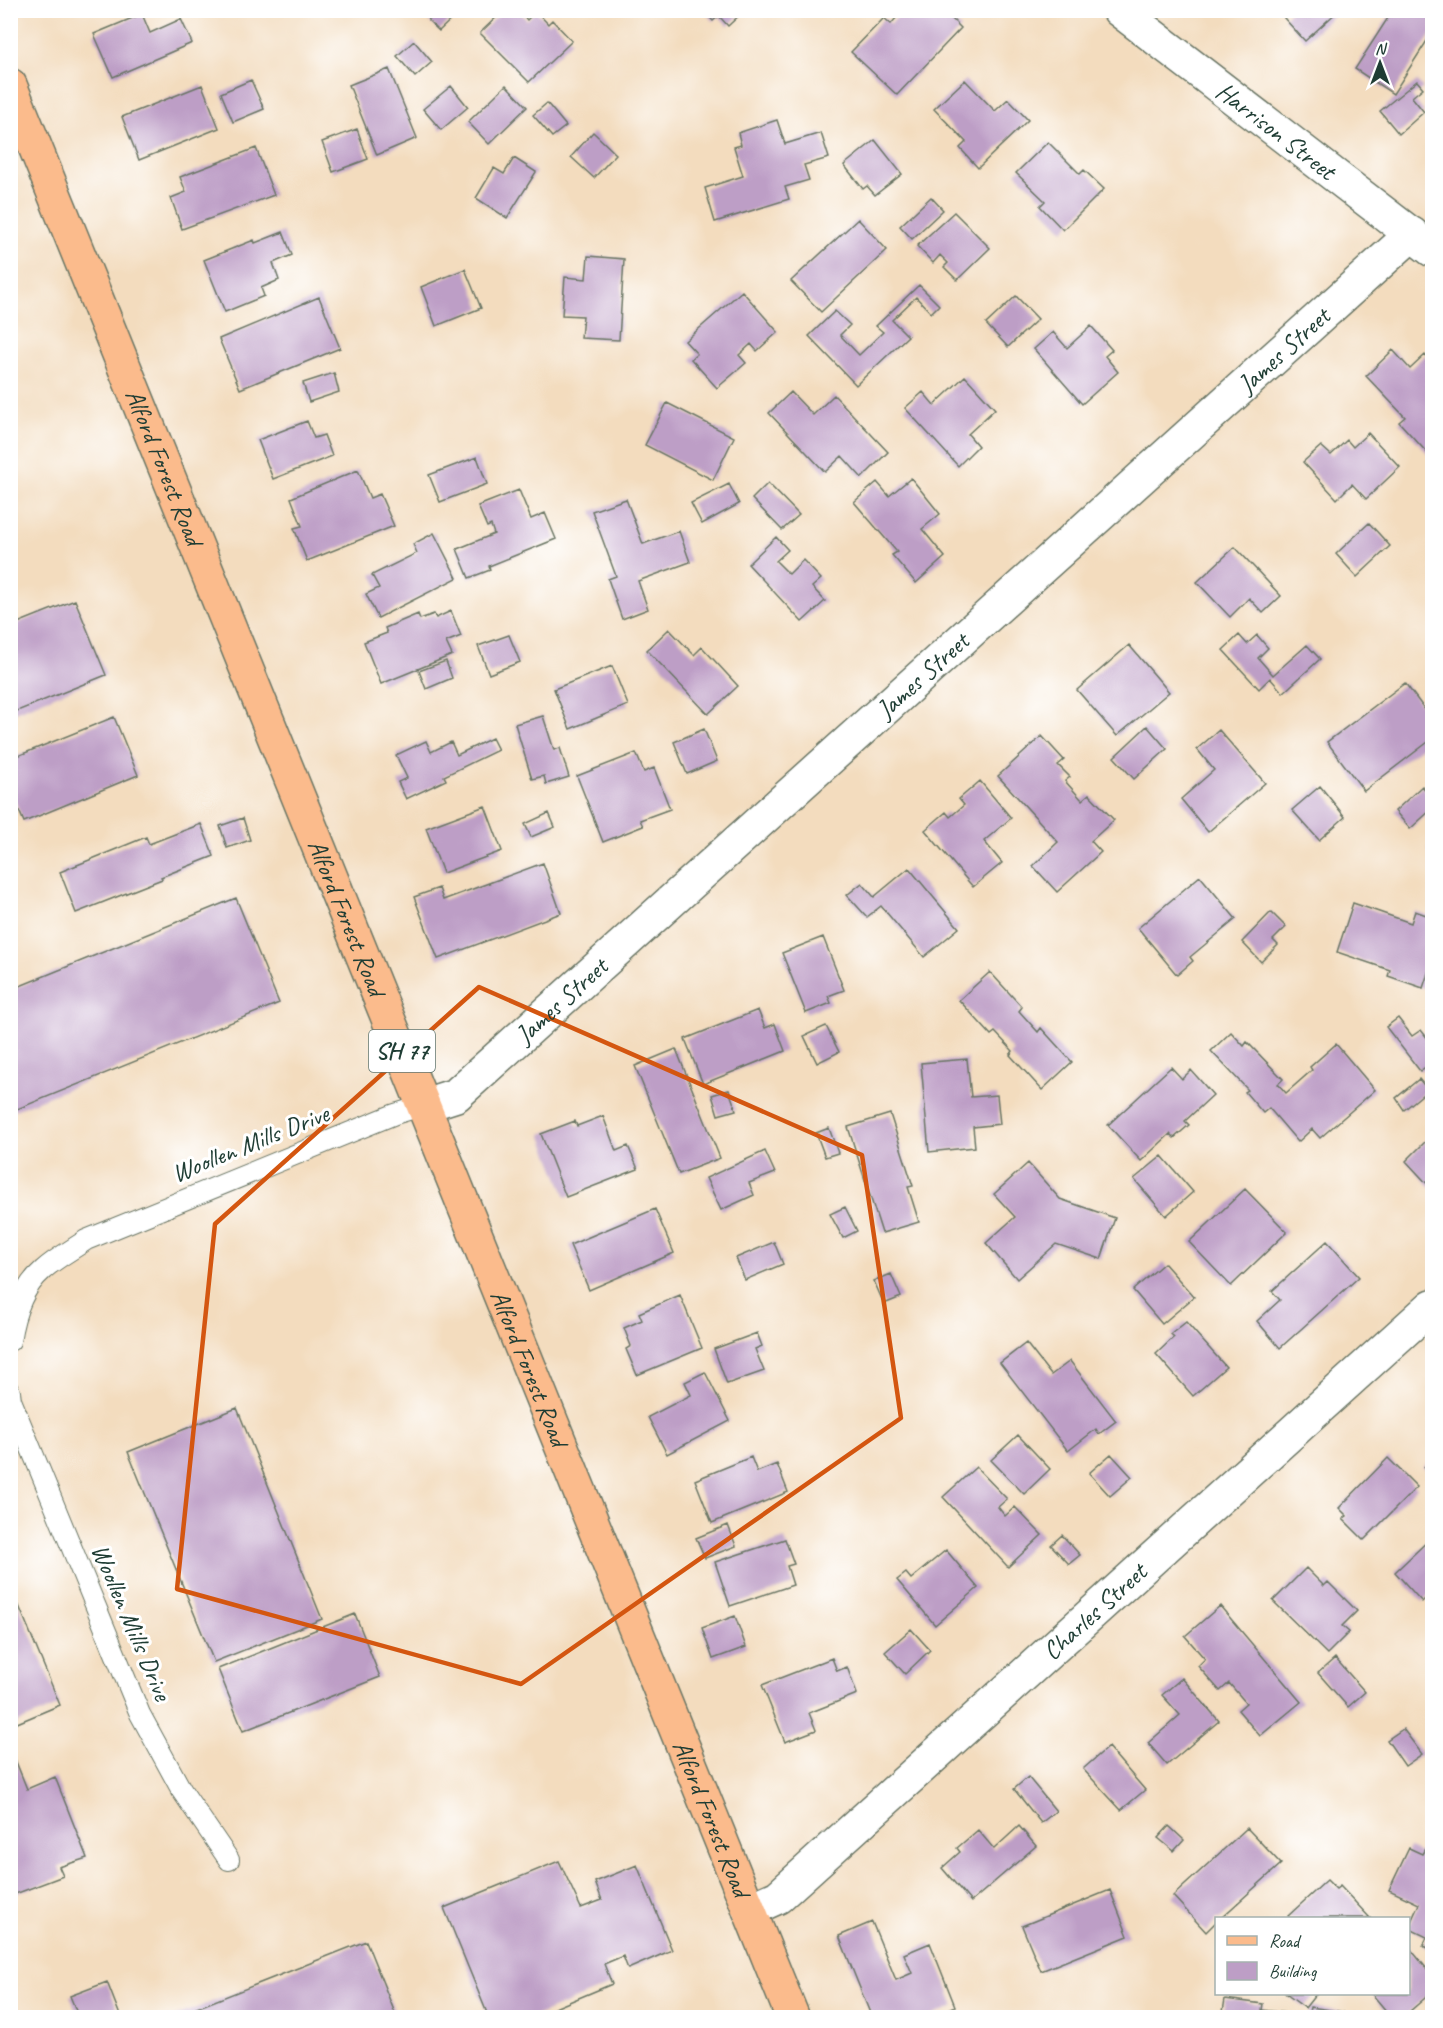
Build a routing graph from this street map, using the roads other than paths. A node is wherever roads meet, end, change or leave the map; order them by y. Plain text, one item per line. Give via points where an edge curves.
1 (1119, 10) edge
2 (14, 102) edge
3 (1422, 242) edge
4 (424, 1105) junction
5 (1432, 1306) edge
6 (10, 1341) edge
7 (10, 1392) edge
8 (229, 1860) dead end
9 (749, 1910) junction
10 (793, 2018) edge

1 - 3 street, Harrison Street
2 - 4 main road, Alford Forest Road / SH 77
3 - 4 street, James Street via 456,1095
4 - 6 lane, Woollen Mills Drive via 86,1240 42,1270 21,1300
4 - 9 main road, Alford Forest Road / SH 77
5 - 9 street, Charles Street via 784,1892
7 - 8 lane, Woollen Mills Drive via 140,1714 182,1791
9 - 10 main road, Alford Forest Road / SH 77

